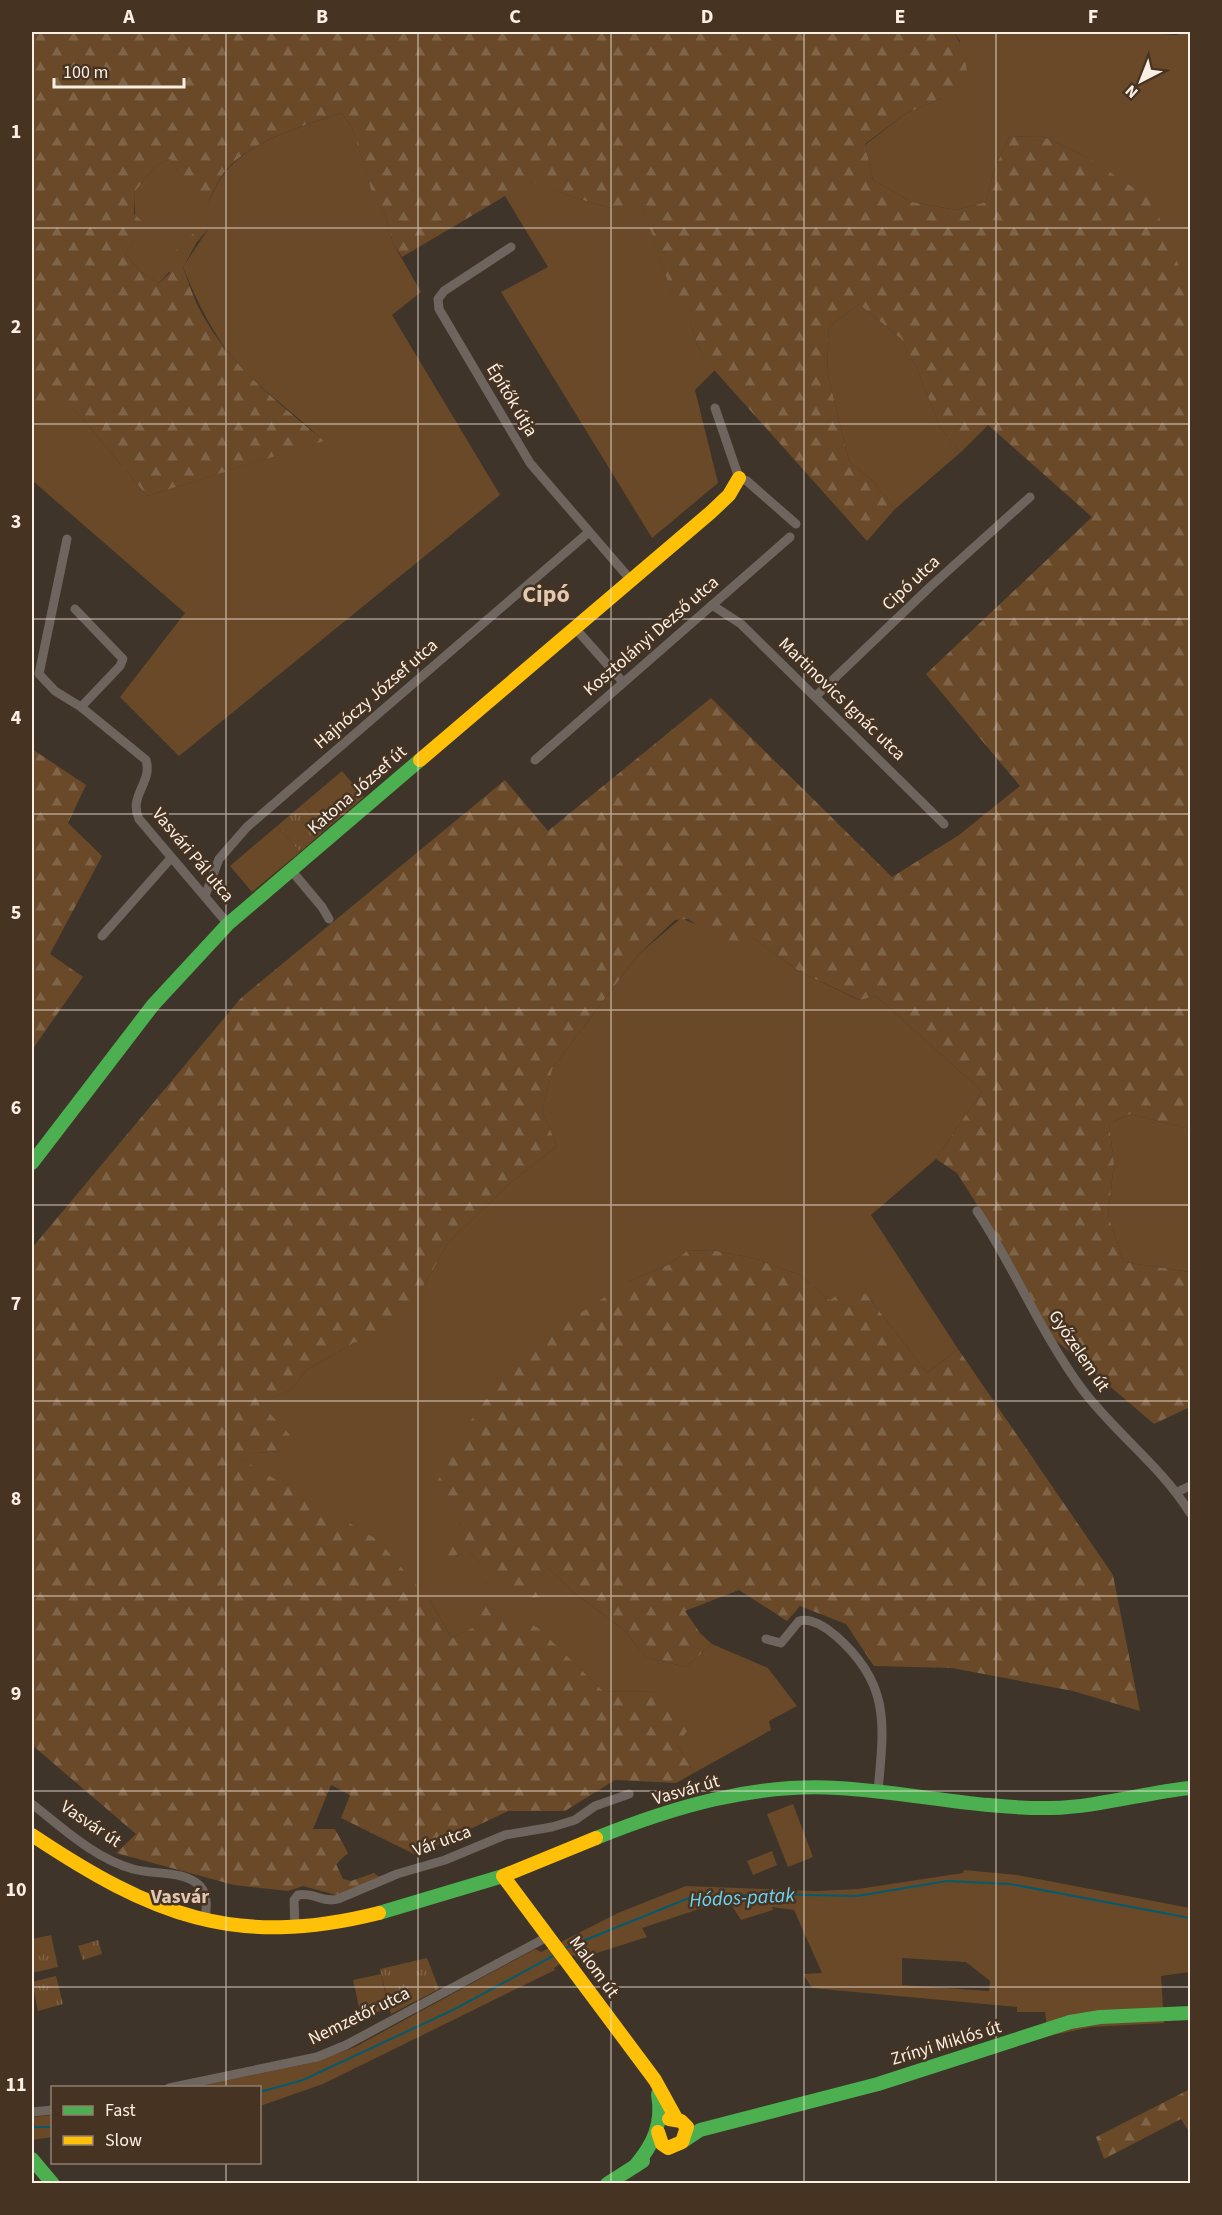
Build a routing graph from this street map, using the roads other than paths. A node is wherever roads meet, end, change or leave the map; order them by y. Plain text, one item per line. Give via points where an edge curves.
1 (511, 247) dead end
2 (715, 408) dead end
3 (739, 478) junction
4 (1030, 497) dead end
5 (796, 524) dead end
6 (589, 532) junction
7 (790, 537) dead end
8 (67, 539) dead end
9 (630, 579) junction
10 (712, 605) junction
11 (75, 609) dead end
12 (575, 628) junction
13 (622, 681) junction
14 (816, 696) junction
15 (81, 707) junction
16 (535, 760) dead end
17 (944, 824) dead end
18 (171, 858) junction
19 (291, 870) junction
20 (205, 896) junction
21 (329, 919) dead end
22 (228, 924) junction
23 (102, 936) dead end
24 (32, 1163) edge
25 (977, 1211) dead end
26 (1191, 1486) edge
27 (1191, 1493) edge
28 (1178, 1494) junction
29 (1191, 1512) edge
30 (766, 1639) dead end
31 (1191, 1788) edge
32 (878, 1791) junction
33 (629, 1794) dead end
34 (32, 1804) edge
35 (32, 1835) edge
36 (537, 1863) junction
37 (503, 1876) junction
38 (520, 1898) junction
39 (206, 1922) junction
40 (295, 1929) junction
41 (551, 1939) junction
42 (1191, 2013) edge
43 (655, 2080) junction
44 (179, 2086) edge
45 (51, 2110) edge
46 (32, 2112) edge
47 (679, 2121) junction
48 (716, 2127) junction
49 (659, 2129) junction
50 (685, 2140) junction
51 (666, 2146) junction
52 (32, 2159) edge
53 (635, 2166) junction
54 (53, 2184) edge
55 (607, 2184) edge

1 - 6 street, Építők útja via 444,291 437,304 530,463
2 - 3 street
3 - 5 street
3 - 9 street, Katona József út via 729,495
4 - 14 street, Cipó utca
6 - 9 street, Építők útja
6 - 20 street, Hajnóczy József utca via 247,827 219,859
7 - 10 street, Kosztolányi Dezső utca
8 - 15 street, Vasvári Pál utca via 39,672 55,691
9 - 12 street, Katona József út
10 - 13 street, Kosztolányi Dezső utca
10 - 14 street, Martinovics Ignác utca via 741,624
11 - 15 street via 123,659
12 - 13 street
12 - 19 street, Katona József út
13 - 16 street, Kosztolányi Dezső utca
14 - 17 street, Martinovics Ignác utca
15 - 18 street, Vasvári Pál utca via 146,760 147,774 135,800 136,812
18 - 20 street, Vasvári Pál utca
18 - 23 street
19 - 21 street
19 - 22 street, Katona József út
20 - 22 street, Vasvári Pál utca
22 - 24 street, Katona József út via 153,1005
25 - 28 street, Győzelem út via 1047,1337 1082,1389
26 - 28 street
27 - 28 street
28 - 29 street, Győzelem út
30 - 32 street via 781,1643 799,1621 807,1620 836,1636 867,1673 880,1695 884,1743
31 - 32 street, Vasvár út via 1050,1808
32 - 36 street, Vasvár út via 809,1786 744,1793 663,1815
33 - 40 street, Vár utca via 595,1806 575,1820 505,1835 338,1899 328,1902 298,1895 294,1900
34 - 39 street, Vasvár út via 101,1856 134,1870 194,1882 206,1898
35 - 39 street, Vasvár út via 103,1881 166,1910
36 - 37 street, Vasvár út
36 - 38 street via 520,1877
37 - 38 street, Malom út
37 - 40 street, Vasvár út via 358,1918
38 - 41 street, Malom út
39 - 40 street, Vasvár út via 251,1929
41 - 43 street, Malom út
41 - 44 street, Nemzetőr utca via 317,2057
42 - 48 street, Zrínyi Miklós út via 1070,2022 878,2084
43 - 47 street, Malom út
43 - 49 street, Malom út via 661,2110
45 - 46 street
47 - 48 street, Zrínyi Miklós út
47 - 49 street via 667,2120
47 - 50 street via 686,2130
48 - 50 street, Zrínyi Miklós út
49 - 51 street via 660,2141
49 - 53 street via 650,2150
50 - 51 street via 677,2147
51 - 53 street
52 - 54 street
53 - 55 street

